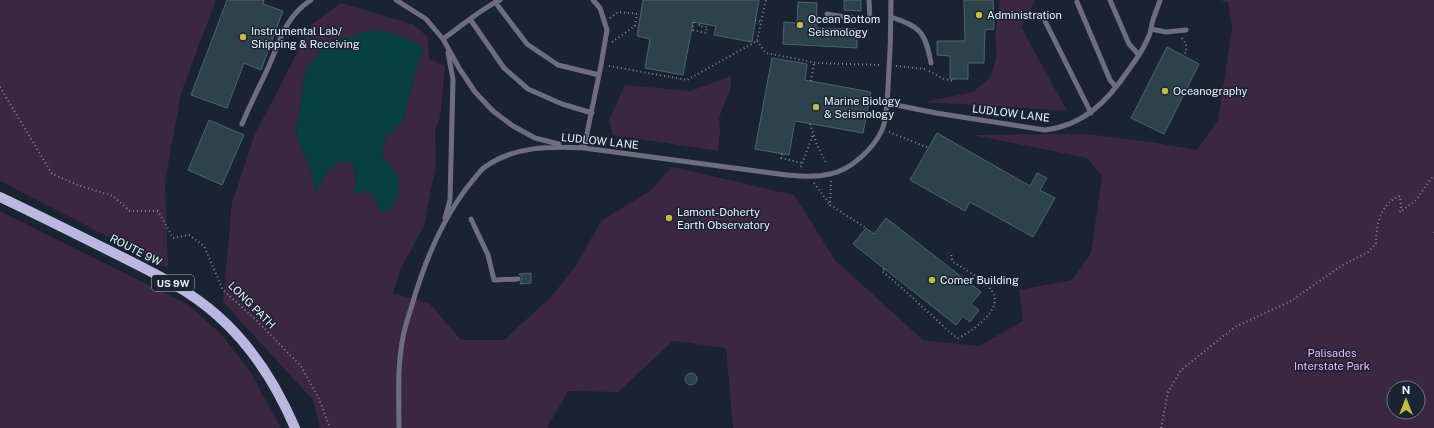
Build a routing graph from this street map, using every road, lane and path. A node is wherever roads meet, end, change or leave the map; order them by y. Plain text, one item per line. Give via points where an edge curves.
1 (312, 0) edge
2 (396, 0) edge
3 (593, 0) edge
4 (766, 0) edge
5 (869, 0) edge
6 (891, 0) edge
7 (1110, 0) edge
8 (1160, 0) edge
9 (498, 1) edge
10 (1077, 2) dead end
11 (637, 14) dead end
12 (827, 14) dead end
13 (1042, 15) dead end
14 (891, 17) junction
15 (470, 19) junction
16 (756, 20) dead end
17 (694, 22) dead end
18 (762, 22) junction
19 (700, 23) dead end
20 (1151, 29) junction
21 (1186, 30) dead end
22 (443, 39) junction
23 (758, 41) junction
24 (608, 44) dead end
25 (1139, 55) junction
26 (814, 62) junction
27 (931, 63) dead end
28 (601, 65) junction
29 (889, 65) junction
30 (599, 75) junction
31 (953, 79) dead end
32 (811, 82) dead end
33 (0, 87) edge
34 (1116, 87) junction
35 (887, 104) junction
36 (592, 113) junction
37 (1090, 113) junction
38 (242, 124) dead end
39 (810, 124) dead end
40 (882, 129) junction
41 (813, 133) junction
42 (584, 148) junction
43 (929, 148) dead end
44 (782, 154) dead end
45 (802, 163) junction
46 (826, 163) dead end
47 (801, 167) dead end
48 (831, 174) junction
49 (1434, 175) edge
50 (810, 177) junction
51 (0, 197) edge
52 (830, 205) junction
53 (471, 218) dead end
54 (444, 224) junction
55 (866, 228) dead end
56 (952, 253) dead end
57 (884, 269) dead end
58 (518, 279) dead end
59 (295, 428) edge
60 (330, 428) edge
61 (399, 428) edge
62 (1161, 428) edge

1 - 38 lane via 301,7 283,31
2 - 22 lane via 426,19
3 - 28 lane via 600,8 606,30
4 - 18 path
5 - 12 lane via 870,21
6 - 14 lane, LUDLOW LANE
7 - 25 lane via 1128,44
8 - 20 lane, LUDLOW LANE
9 - 15 lane
9 - 30 lane via 527,44 558,65
10 - 34 lane via 1110,80
11 - 24 path via 635,26
13 - 37 lane
14 - 27 lane via 908,22 918,29 925,39
14 - 29 lane, LUDLOW LANE
15 - 22 lane
15 - 36 lane via 504,68 528,89 562,104
16 - 18 path
17 - 19 path via 693,30 706,33 707,27 699,26
18 - 23 path
20 - 21 lane via 1166,32
20 - 25 lane, LUDLOW LANE
22 - 42 lane via 475,92 513,126 535,138
22 - 54 lane via 450,58 453,79 450,200
23 - 26 path via 766,53
23 - 28 path via 687,80
25 - 34 lane, LUDLOW LANE
26 - 29 path
26 - 32 path
28 - 30 lane
29 - 31 path via 925,68 944,79
29 - 35 lane, LUDLOW LANE
30 - 36 lane
33 - 60 path, LONG PATH via 52,174 112,196 130,211 158,211 173,238 189,236 204,246 223,290 301,366 320,399
34 - 37 lane, LUDLOW LANE
35 - 37 lane, LUDLOW LANE via 1045,130 1055,129
35 - 40 lane, LUDLOW LANE
36 - 42 lane
39 - 41 path
40 - 43 path
40 - 48 lane, LUDLOW LANE via 869,150 851,165
41 - 45 path
41 - 46 path
42 - 50 lane, LUDLOW LANE
42 - 54 lane, LUDLOW LANE via 558,146 530,149 508,154 484,167 460,196
44 - 45 path via 782,158
45 - 47 path
48 - 50 lane, LUDLOW LANE
48 - 52 path
49 - 62 path via 1415,201 1400,212 1400,196 1394,198 1381,213 1376,229 1376,244 1368,252 1341,266 1291,301 1235,326 1181,370 1168,392
50 - 52 path
51 - 59 main road, ROUTE 9W / US 9W via 149,271 202,302 233,330 255,356
52 - 55 path
53 - 58 lane via 488,255 494,280
54 - 61 lane, LUDLOW LANE via 420,278 403,337 399,370
56 - 57 path via 952,262 986,285 994,295 994,302 985,318 958,338 882,271

